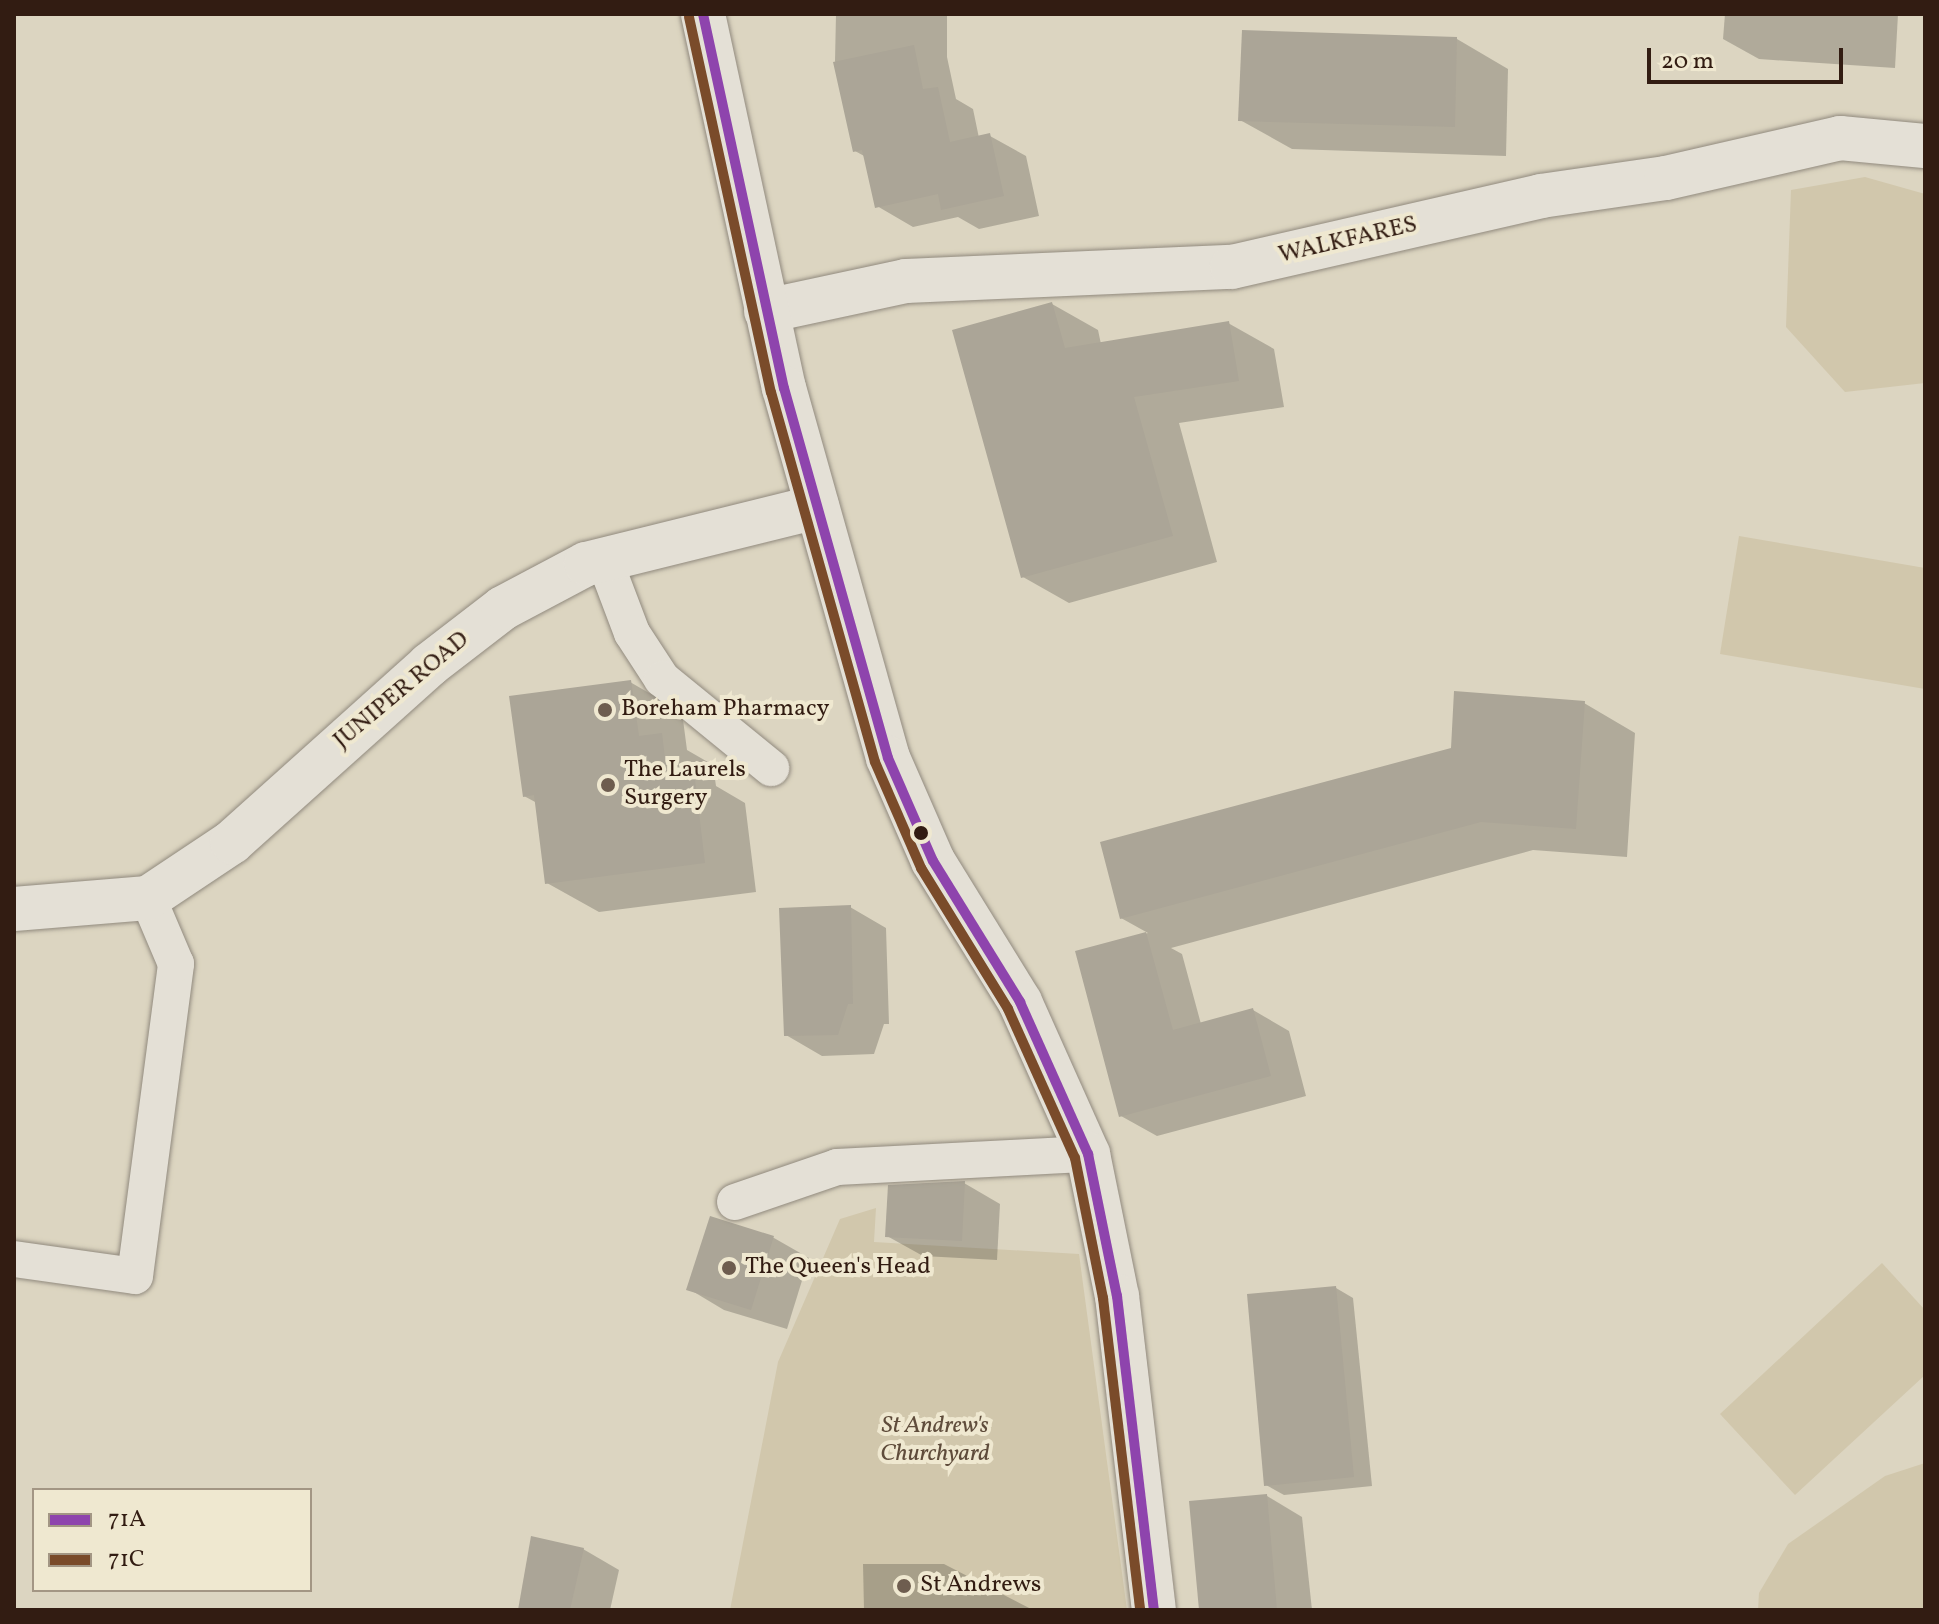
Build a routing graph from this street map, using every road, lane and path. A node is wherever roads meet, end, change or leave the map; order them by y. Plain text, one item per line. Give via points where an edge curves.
1 (703, 14) edge
2 (1925, 146) edge
3 (766, 311) junction
4 (817, 507) junction
5 (604, 559) junction
6 (771, 768) dead end
7 (148, 898) junction
8 (14, 909) edge
9 (1088, 1154) junction
10 (735, 1202) dead end
11 (14, 1259) edge
12 (1154, 1610) edge

1 - 3 street
2 - 3 street, WALKFARES via 1840,138 1666,178 1541,196 1232,267 906,281
3 - 4 street
4 - 5 street, JUNIPER ROAD
4 - 9 street via 888,758 933,861 1020,1002
5 - 6 lane via 632,633 662,679
5 - 7 street, JUNIPER ROAD via 503,608 429,665 232,842
7 - 8 street, JUNIPER ROAD
7 - 11 lane via 176,964 135,1276
9 - 10 lane via 837,1167
9 - 12 street via 1117,1296

